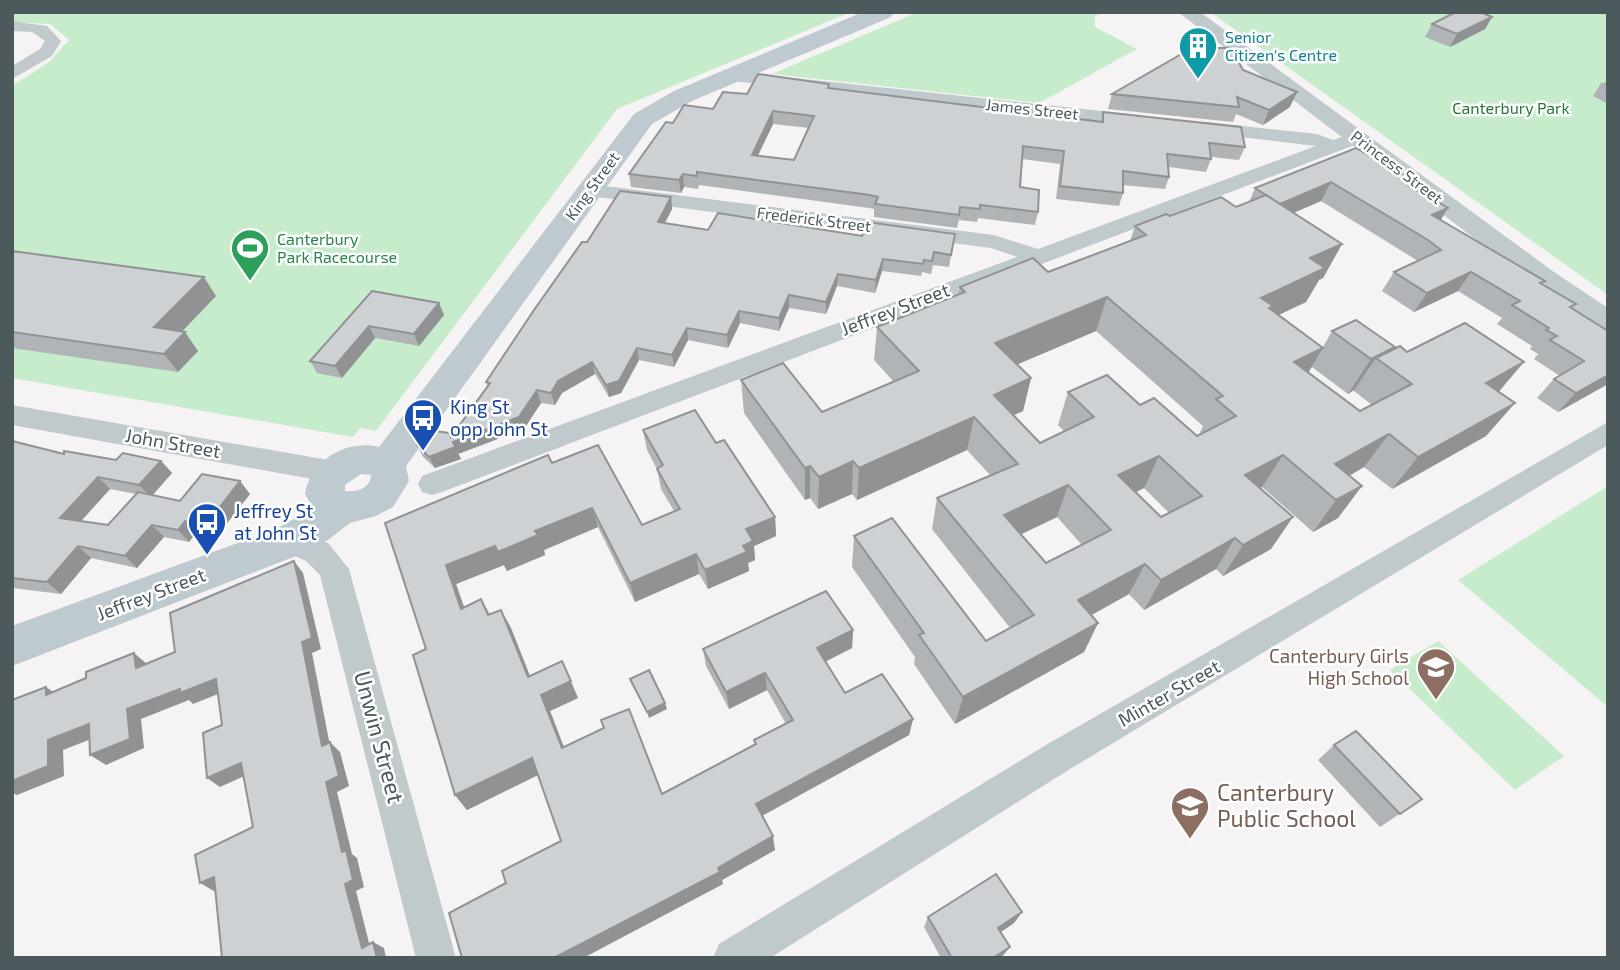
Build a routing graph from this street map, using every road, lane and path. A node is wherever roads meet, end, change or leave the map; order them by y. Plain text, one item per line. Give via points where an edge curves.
1 (883, 12) edge
2 (1187, 12) edge
3 (12, 26) edge
4 (12, 74) edge
5 (729, 76) junction
6 (1155, 122) edge
7 (1182, 125) edge
8 (1358, 137) junction
9 (1333, 146) junction
10 (589, 190) junction
11 (1038, 256) junction
12 (1608, 321) edge
13 (12, 415) edge
14 (1608, 432) edge
15 (432, 484) dead end
16 (337, 490) junction
17 (290, 541) junction
18 (12, 646) edge
19 (436, 958) edge
20 (733, 958) edge

1 - 5 main road, King Street
2 - 8 street, Princess Street
3 - 4 street via 41,29 53,41 46,52
5 - 6 street, James Street
5 - 10 main road, King Street via 643,119
7 - 9 street
8 - 9 street, Jeffrey Street
8 - 12 street, Princess Street
9 - 11 street, Jeffrey Street
10 - 11 street, Frederick Street via 993,242
10 - 16 main road, King Street via 386,465 391,478 382,494 363,506
11 - 15 street, Jeffrey Street
13 - 16 street, John Street
14 - 20 street, Minter Street via 1058,757
16 - 17 main road via 314,529
17 - 18 main road, Jeffrey Street
17 - 19 street, Unwin Street via 317,552 334,569

